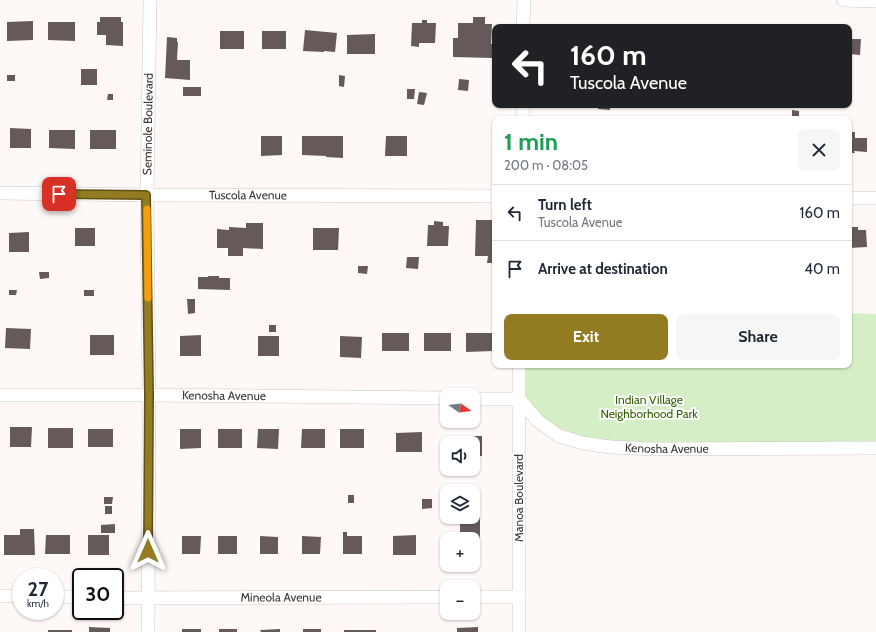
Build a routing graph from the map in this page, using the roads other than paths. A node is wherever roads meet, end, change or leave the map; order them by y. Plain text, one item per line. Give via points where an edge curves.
1 (150, 0) edge
2 (524, 0) edge
3 (843, 0) edge
4 (876, 1) edge
5 (523, 24) edge
6 (0, 193) edge
7 (146, 195) junction
8 (492, 196) edge
9 (852, 198) edge
10 (876, 198) edge
11 (519, 368) edge
12 (0, 395) edge
13 (149, 395) junction
14 (440, 398) edge
15 (480, 399) edge
16 (519, 399) junction
17 (876, 448) edge
18 (0, 596) edge
19 (12, 596) edge
20 (440, 597) edge
21 (480, 597) edge
22 (520, 597) junction
23 (124, 598) edge
24 (148, 598) junction
25 (148, 632) edge
26 (519, 632) edge

1 - 7 street, Seminole Boulevard
2 - 5 street
3 - 4 street
6 - 7 street, Tuscola Avenue
7 - 8 street, Tuscola Avenue
7 - 13 street, Seminole Boulevard
9 - 10 street
11 - 16 street, Manoa Boulevard
12 - 13 street, Kenosha Avenue
13 - 14 street, Kenosha Avenue
13 - 24 street, Seminole Boulevard
15 - 16 street
16 - 17 street, Kenosha Avenue via 538,421 559,436 610,447 654,450
16 - 22 street, Manoa Boulevard
18 - 19 street
20 - 24 street, Mineola Avenue
21 - 22 street
22 - 26 street, Manoa Boulevard
23 - 24 street, Mineola Avenue
24 - 25 street, Seminole Boulevard

